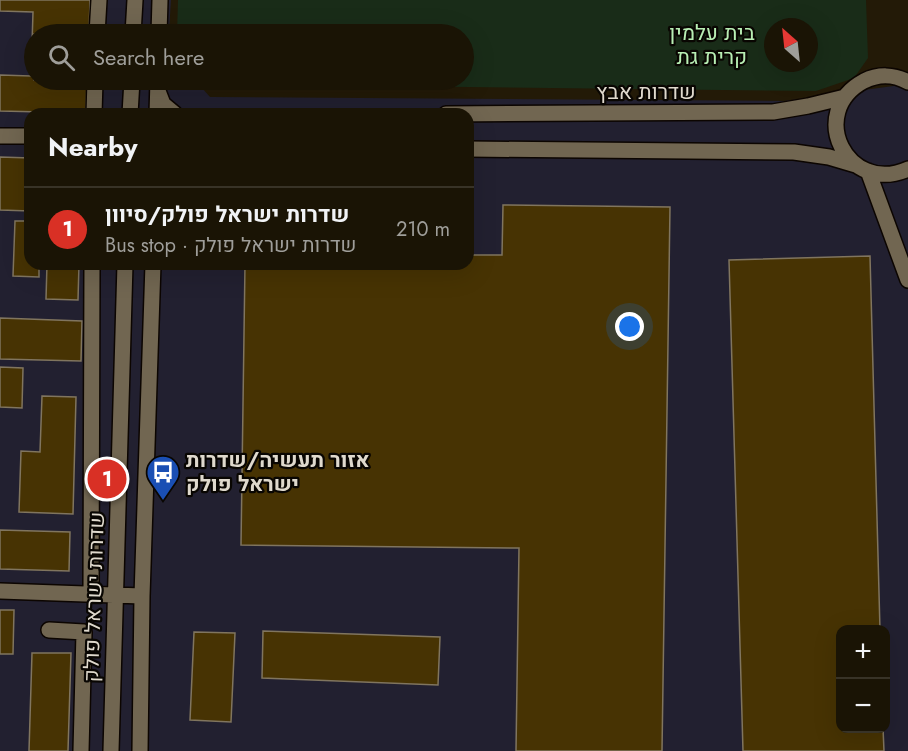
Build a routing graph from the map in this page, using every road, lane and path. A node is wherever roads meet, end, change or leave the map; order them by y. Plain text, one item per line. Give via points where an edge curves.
1 (99, 0) edge
2 (135, 0) edge
3 (160, 0) edge
4 (98, 24) edge
5 (134, 24) edge
6 (159, 24) edge
7 (908, 82) edge
8 (95, 90) edge
9 (131, 90) edge
10 (158, 90) edge
11 (159, 90) edge
12 (844, 97) junction
13 (94, 108) edge
14 (130, 108) edge
15 (156, 108) edge
16 (168, 108) edge
17 (474, 114) edge
18 (0, 136) edge
19 (24, 136) edge
20 (474, 149) edge
21 (862, 168) junction
22 (908, 169) edge
23 (92, 270) edge
24 (125, 270) edge
25 (153, 270) edge
26 (908, 280) edge
27 (0, 591) edge
28 (91, 595) junction
29 (115, 596) junction
30 (142, 596) junction
31 (49, 630) dead end
32 (81, 751) edge
33 (111, 751) edge
34 (140, 751) edge

1 - 4 street
2 - 5 street
3 - 6 street
7 - 12 street via 885,75 870,78
8 - 13 street
9 - 14 street
10 - 15 street
11 - 16 street
12 - 17 street, שדרות אבץ via 773,112
12 - 21 street via 835,126 838,141 845,155
18 - 19 street
20 - 21 street via 794,152 829,157
21 - 22 street via 880,174
21 - 26 street
23 - 28 street
24 - 29 street, שדרות ישראל פולק
25 - 30 street
27 - 28 street
28 - 29 street
29 - 30 street
29 - 33 street, שדרות ישראל פולק
30 - 34 street
31 - 32 street via 84,632

